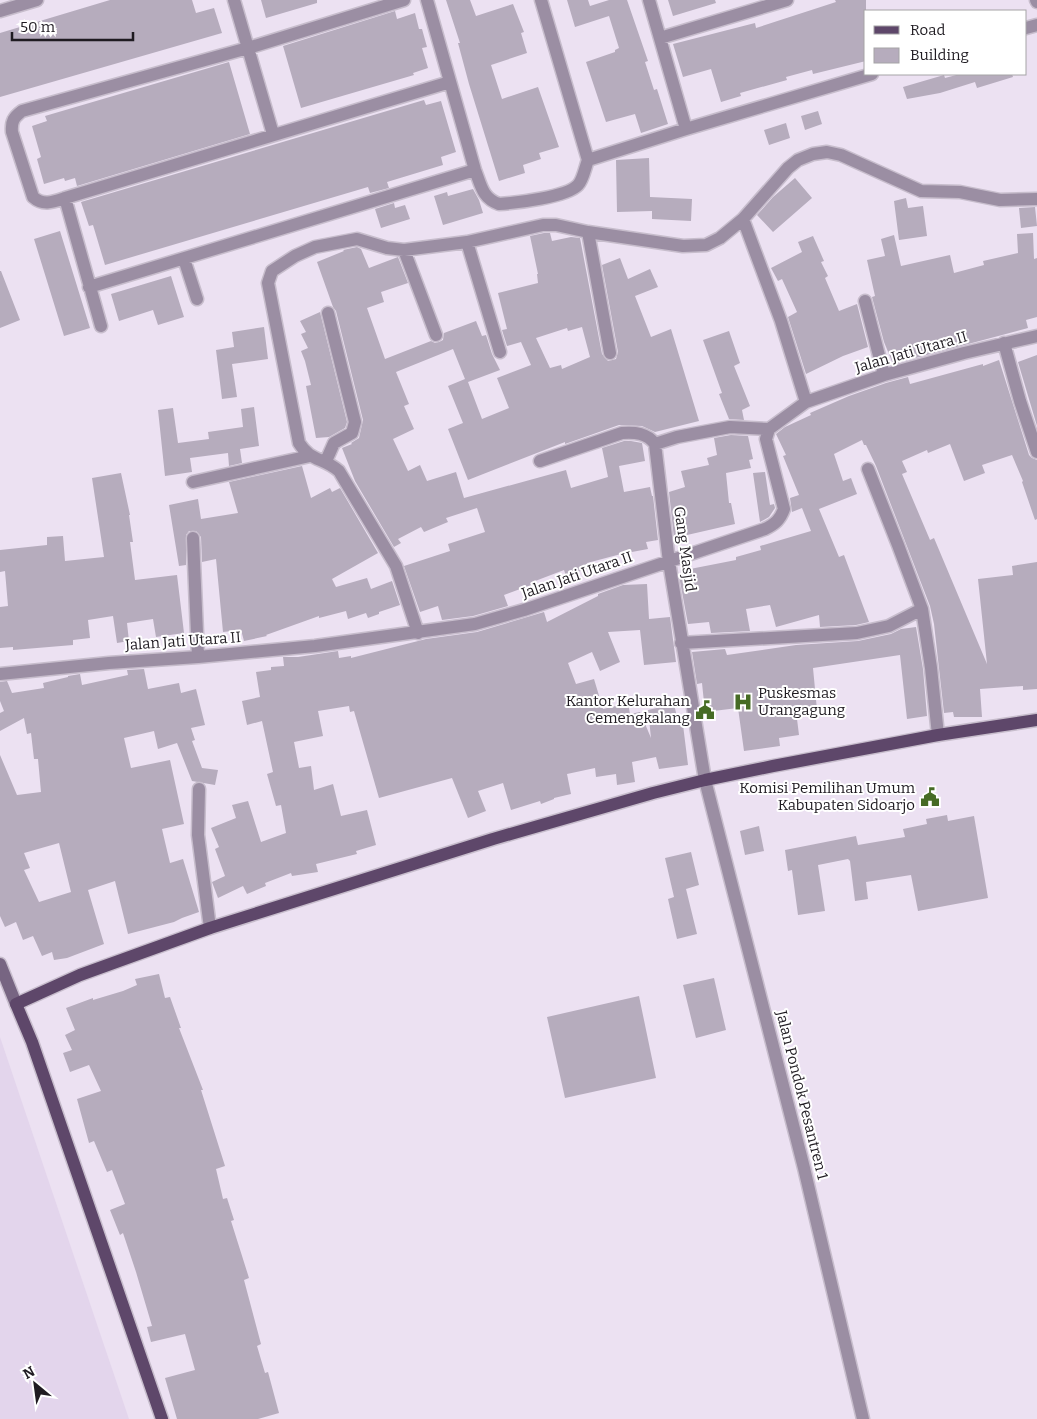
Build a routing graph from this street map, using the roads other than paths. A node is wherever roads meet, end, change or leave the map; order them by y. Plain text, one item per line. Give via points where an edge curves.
1 (37, 0) edge
2 (234, 0) edge
3 (404, 0) edge
4 (427, 0) edge
5 (541, 0) edge
6 (649, 0) edge
7 (787, 0) edge
8 (0, 11) edge
9 (660, 38) junction
10 (248, 48) junction
11 (869, 75) edge
12 (450, 82) junction
13 (686, 129) junction
14 (6, 132) edge
15 (273, 134) junction
16 (588, 160) junction
17 (476, 170) junction
18 (65, 198) junction
19 (1037, 199) edge
20 (743, 219) junction
21 (588, 232) junction
22 (467, 242) junction
23 (404, 250) junction
24 (184, 258) junction
25 (90, 287) junction
26 (197, 299) dead end
27 (865, 301) dead end
28 (328, 313) dead end
29 (101, 326) dead end
30 (436, 335) dead end
31 (1037, 336) edge
32 (1004, 343) junction
33 (500, 352) dead end
34 (610, 353) dead end
35 (884, 375) junction
36 (806, 402) junction
37 (770, 429) junction
38 (655, 444) junction
39 (1037, 452) edge
40 (310, 456) junction
41 (326, 461) junction
42 (540, 461) dead end
43 (868, 469) dead end
44 (193, 482) dead end
45 (193, 538) dead end
46 (669, 562) junction
47 (922, 610) junction
48 (418, 633) junction
49 (681, 643) junction
50 (198, 657) junction
51 (0, 674) edge
52 (1037, 720) edge
53 (938, 736) junction
54 (705, 780) junction
55 (200, 788) dead end
56 (210, 928) junction
57 (0, 964) edge
58 (16, 1004) junction
59 (162, 1419) edge
60 (862, 1419) edge

1 - 8 street
2 - 10 street
3 - 10 street
4 - 12 street
5 - 16 street
6 - 9 street
7 - 9 street
9 - 13 street
10 - 14 street via 22,111 15,116
10 - 15 street
11 - 13 street
12 - 15 street
12 - 17 street
13 - 16 street
14 - 18 street via 33,197 46,203
15 - 18 street
16 - 17 street via 579,184 571,191 510,203 490,201 484,194
17 - 24 street
18 - 25 street
19 - 20 street via 1000,200 960,192 921,191 842,155 827,152 798,160
20 - 21 street via 720,238 696,247
20 - 36 street via 781,321
21 - 22 street via 543,225
21 - 34 street
22 - 23 street
22 - 33 street
23 - 30 street
23 - 40 street via 362,239 344,240 295,256 272,270 269,276 299,443
24 - 25 street
24 - 26 street
25 - 29 street
27 - 35 street
28 - 41 street via 355,422 352,432 334,443
31 - 32 street, Jalan Jati Utara II
32 - 35 street, Jalan Jati Utara II
32 - 39 street
35 - 36 street, Jalan Jati Utara II
36 - 37 street, Jalan Jati Utara II
37 - 38 street via 730,427
37 - 46 street, Jalan Jati Utara II via 767,447 784,509 781,517 765,529
38 - 42 street via 652,439 633,432
38 - 46 street, Gang Masjid
40 - 41 street
40 - 44 street
41 - 48 street via 339,471 396,566
43 - 47 street
45 - 50 street
46 - 48 street, Jalan Jati Utara II via 496,619
46 - 49 street, Gang Masjid
47 - 49 street via 872,631
47 - 53 street
48 - 50 street, Jalan Jati Utara II
49 - 54 street, Gang Masjid
50 - 51 street, Jalan Jati Utara II
52 - 53 main road
53 - 54 main road
54 - 56 main road via 493,839
54 - 60 street, Jalan Pondok Pesantren 1 via 802,1159
55 - 56 street via 198,834
56 - 58 main road via 80,975
57 - 58 main road
58 - 59 main road

